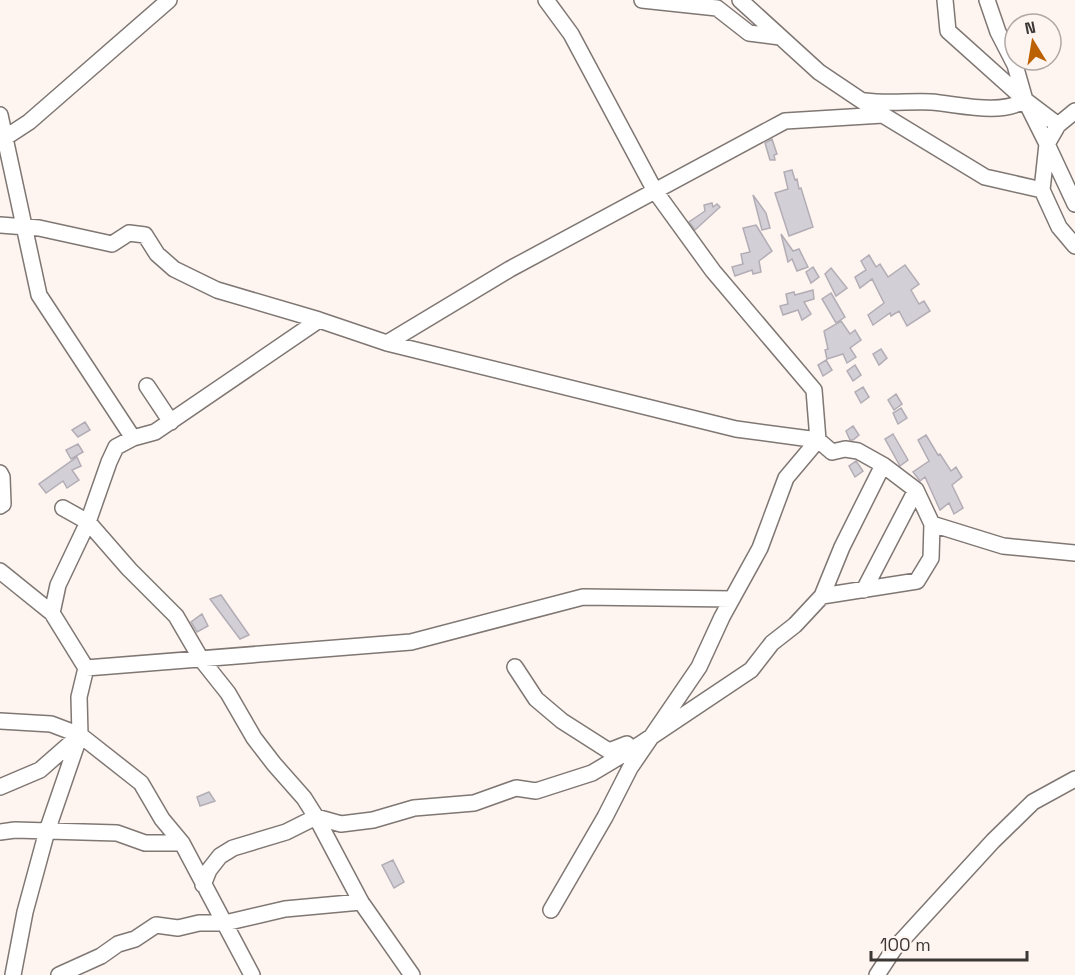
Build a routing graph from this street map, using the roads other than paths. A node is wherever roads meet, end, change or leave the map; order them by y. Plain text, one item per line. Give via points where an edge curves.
1 (170, 0) edge
2 (546, 0) edge
3 (642, 0) edge
4 (740, 0) edge
5 (945, 0) edge
6 (987, 0) edge
7 (780, 36) junction
8 (854, 95) junction
9 (1025, 100) junction
10 (1075, 111) edge
11 (0, 115) edge
12 (883, 115) junction
13 (1058, 125) junction
14 (3, 139) edge
15 (1047, 144) junction
16 (1042, 190) junction
17 (655, 191) junction
18 (1075, 204) edge
19 (0, 225) edge
20 (25, 227) junction
21 (1075, 246) edge
22 (318, 320) junction
23 (387, 343) junction
24 (147, 386) dead end
25 (171, 422) junction
26 (133, 438) junction
27 (818, 440) junction
28 (883, 465) junction
29 (0, 472) edge
30 (916, 490) junction
31 (0, 506) edge
32 (63, 508) dead end
33 (88, 522) junction
34 (932, 524) junction
35 (1075, 553) edge
36 (0, 571) edge
37 (864, 590) junction
38 (822, 596) junction
39 (732, 599) junction
40 (52, 613) junction
41 (201, 659) junction
42 (515, 667) dead end
43 (86, 668) junction
44 (0, 721) edge
45 (80, 735) junction
46 (652, 735) junction
47 (1075, 779) edge
48 (0, 787) edge
49 (316, 817) junction
50 (47, 831) junction
51 (0, 832) edge
52 (182, 843) junction
53 (203, 885) junction
54 (362, 902) junction
55 (551, 910) dead end
56 (225, 923) junction
57 (14, 975) edge
58 (59, 975) edge
59 (252, 975) edge
60 (412, 975) edge
61 (877, 975) edge

1 - 14 street via 29,122
2 - 17 street via 571,34
3 - 7 street via 717,8 749,33
4 - 7 street
5 - 9 street via 948,31
6 - 9 street via 1015,65
7 - 8 street via 819,72
8 - 9 street via 866,101 985,108 1018,105
8 - 12 street
9 - 13 street
9 - 15 street
10 - 13 street
11 - 14 street
12 - 16 street via 985,177
12 - 17 street via 785,121
13 - 15 street
14 - 20 street
15 - 16 street
15 - 18 street
16 - 21 street via 1059,227
17 - 23 street via 510,269
17 - 27 street via 714,271 814,390
19 - 20 street
20 - 22 street via 112,244 129,233 145,235 157,254 174,269 217,290
20 - 26 street via 39,296
22 - 23 street
22 - 25 street
23 - 27 street via 736,429
24 - 25 street
25 - 26 street via 155,432
26 - 33 street via 116,447
27 - 28 street via 832,452 858,451
27 - 39 street via 786,478 760,548
28 - 30 street
28 - 38 street
29 - 31 street
30 - 34 street
30 - 37 street
32 - 33 street
33 - 40 street via 58,585
33 - 41 street via 176,616
34 - 35 street via 1003,546
34 - 37 street via 931,558 917,581
36 - 40 street
37 - 38 street
38 - 46 street via 772,643 751,670
39 - 41 street via 583,597 411,642
39 - 46 street via 699,667
40 - 43 street
41 - 43 street
41 - 49 street via 228,693 254,738
42 - 46 street via 536,699 609,751
43 - 45 street via 79,697
44 - 45 street via 51,724
45 - 48 street via 40,770
45 - 50 street
45 - 52 street via 141,783
46 - 49 street via 592,773 536,791 516,788 474,803 414,808 341,824
46 - 55 street
47 - 61 street via 1033,802 993,841 894,949
49 - 53 street via 286,832 233,848 220,856
49 - 54 street
50 - 51 street
50 - 52 street via 117,833 145,843
50 - 57 street via 25,912
52 - 53 street
53 - 56 street
54 - 56 street via 285,909
54 - 60 street
56 - 58 street via 178,928 156,925
56 - 59 street

